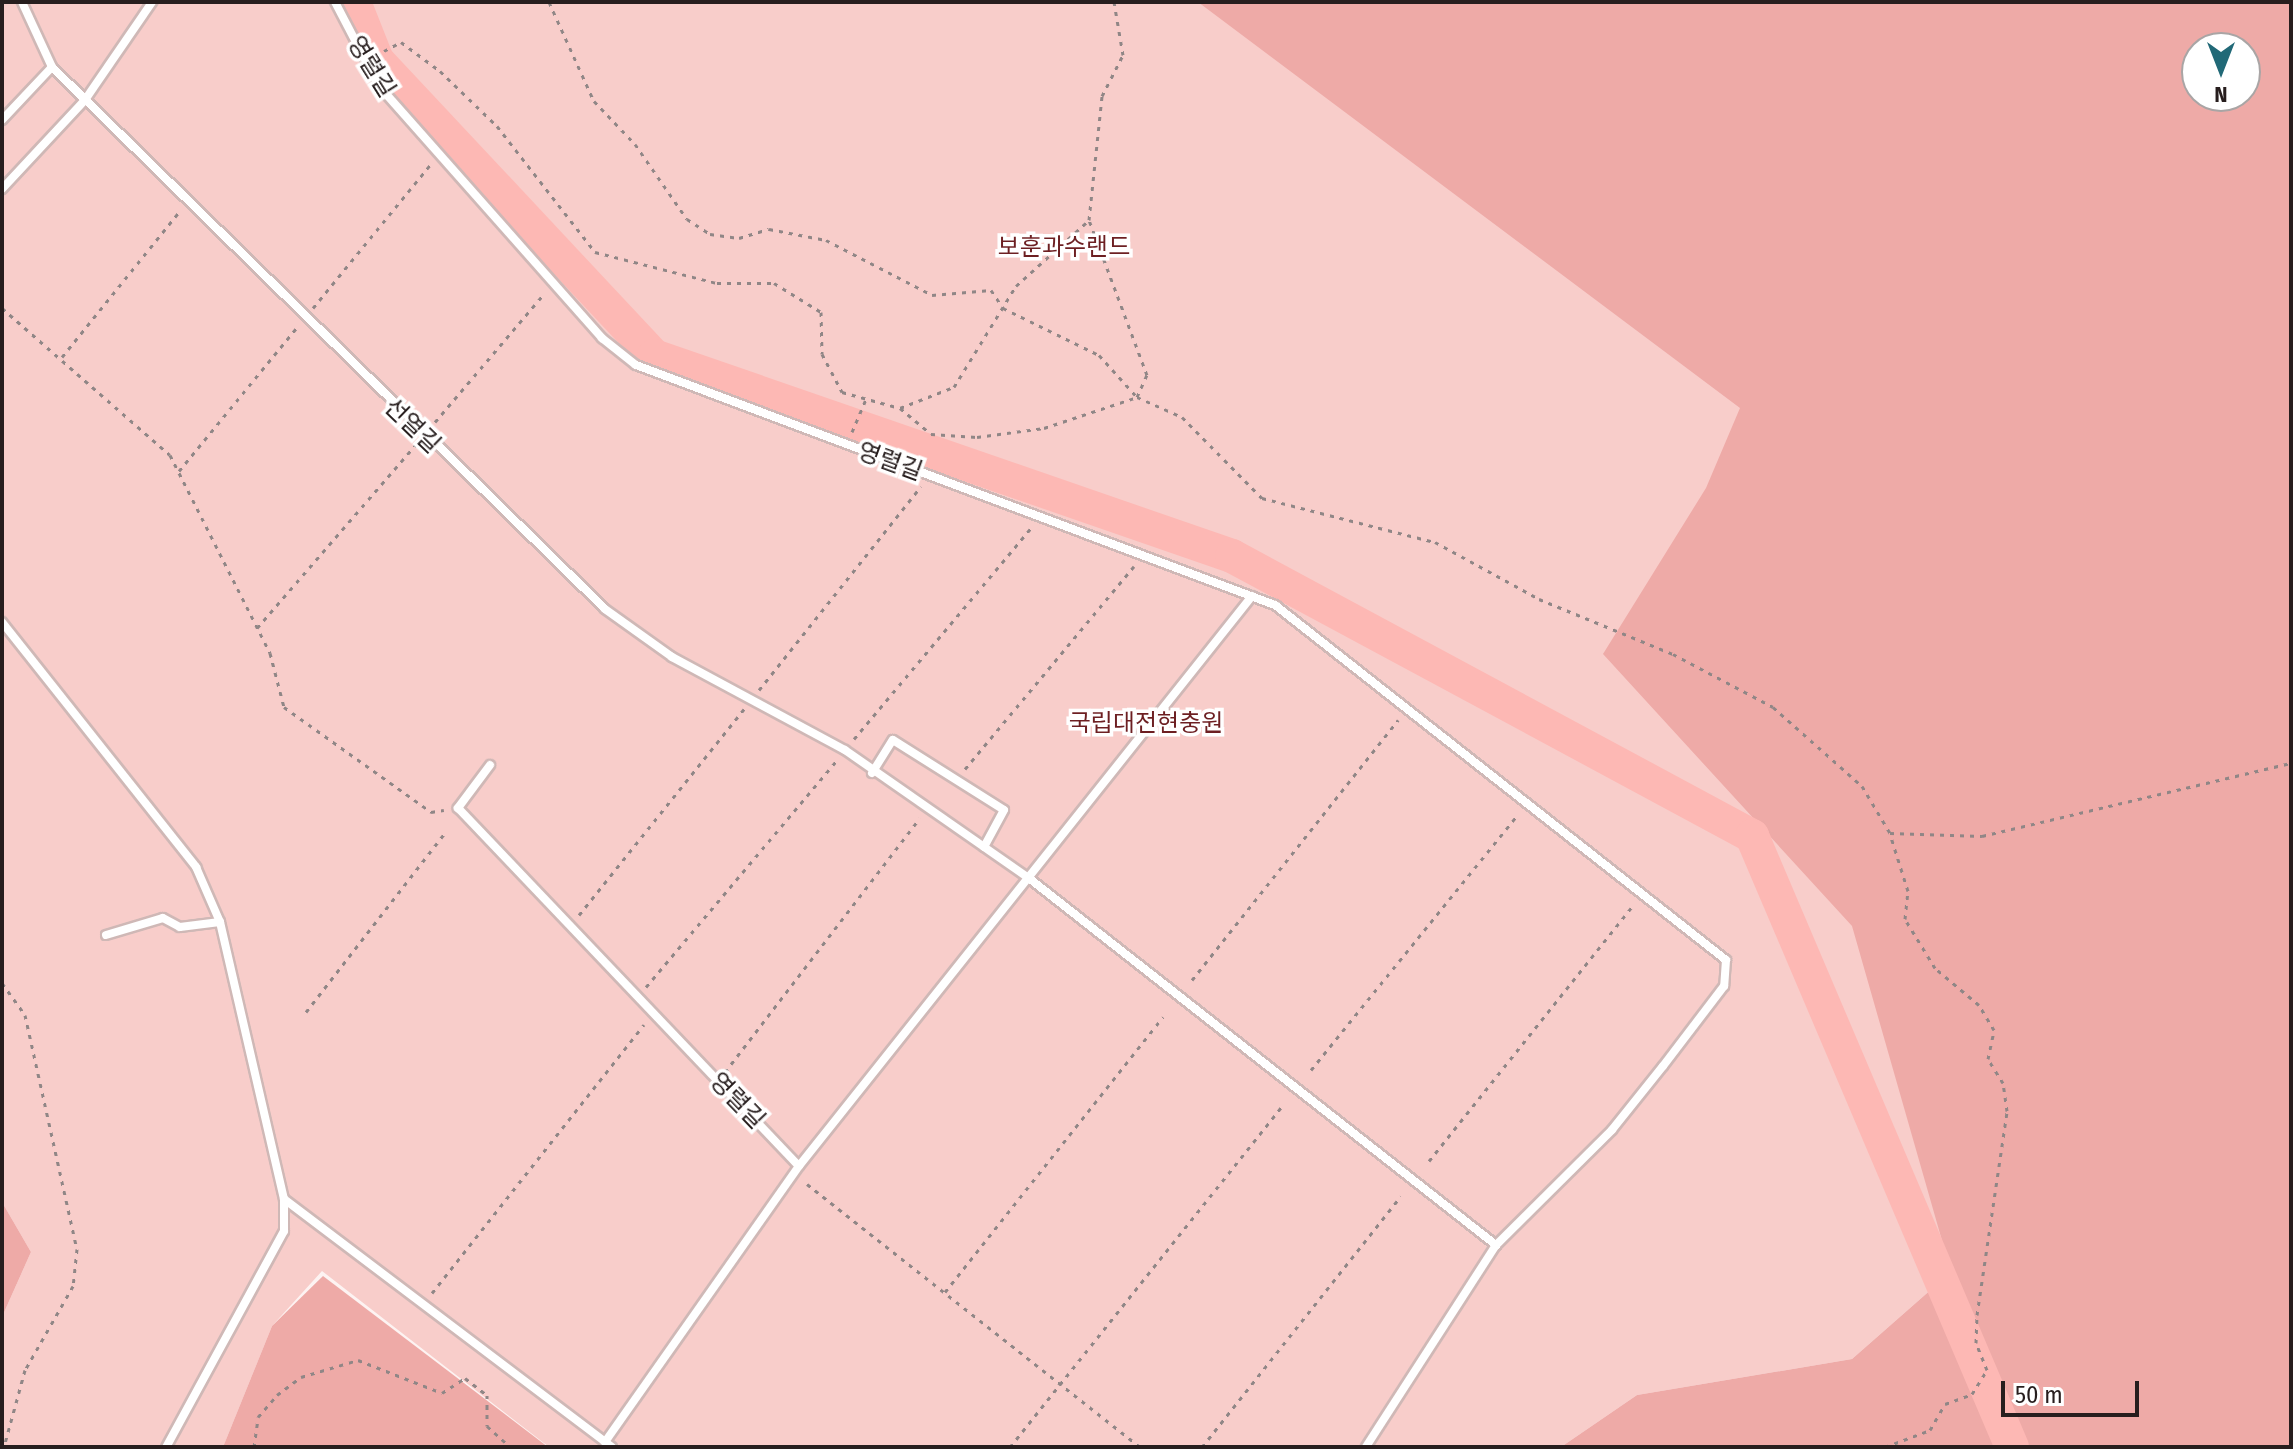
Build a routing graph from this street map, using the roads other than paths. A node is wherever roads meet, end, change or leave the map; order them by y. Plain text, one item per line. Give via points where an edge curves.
1 (22, 2) edge
2 (152, 2) edge
3 (335, 2) edge
4 (52, 67) junction
5 (85, 100) junction
6 (2, 120) edge
7 (2, 189) edge
8 (1252, 596) junction
9 (2, 622) edge
10 (490, 765) dead end
11 (872, 773) junction
12 (984, 847) junction
13 (1030, 879) junction
14 (220, 922) junction
15 (106, 935) dead end
16 (799, 1166) junction
17 (284, 1199) junction
18 (1496, 1245) junction
19 (608, 1444) edge
20 (166, 1447) edge
21 (1366, 1447) edge

1 - 4 lane, 선열길
2 - 5 lane
3 - 8 lane, 영렬길 via 379,86 602,338 680,386
4 - 5 lane, 선열길
4 - 6 lane
5 - 7 lane
5 - 11 lane, 선열길 via 422,436 640,637 845,750
8 - 13 lane
8 - 18 lane, 영렬길 via 1275,605 1726,960 1724,986 1612,1130
9 - 14 lane via 196,867
10 - 16 lane, 영렬길 via 458,808
11 - 12 lane
11 - 12 lane via 893,740 1004,810
12 - 13 lane
13 - 16 lane
13 - 18 lane
14 - 15 lane via 180,927 163,918
14 - 17 lane
16 - 19 lane
17 - 19 lane
17 - 20 lane via 284,1231
18 - 21 lane

